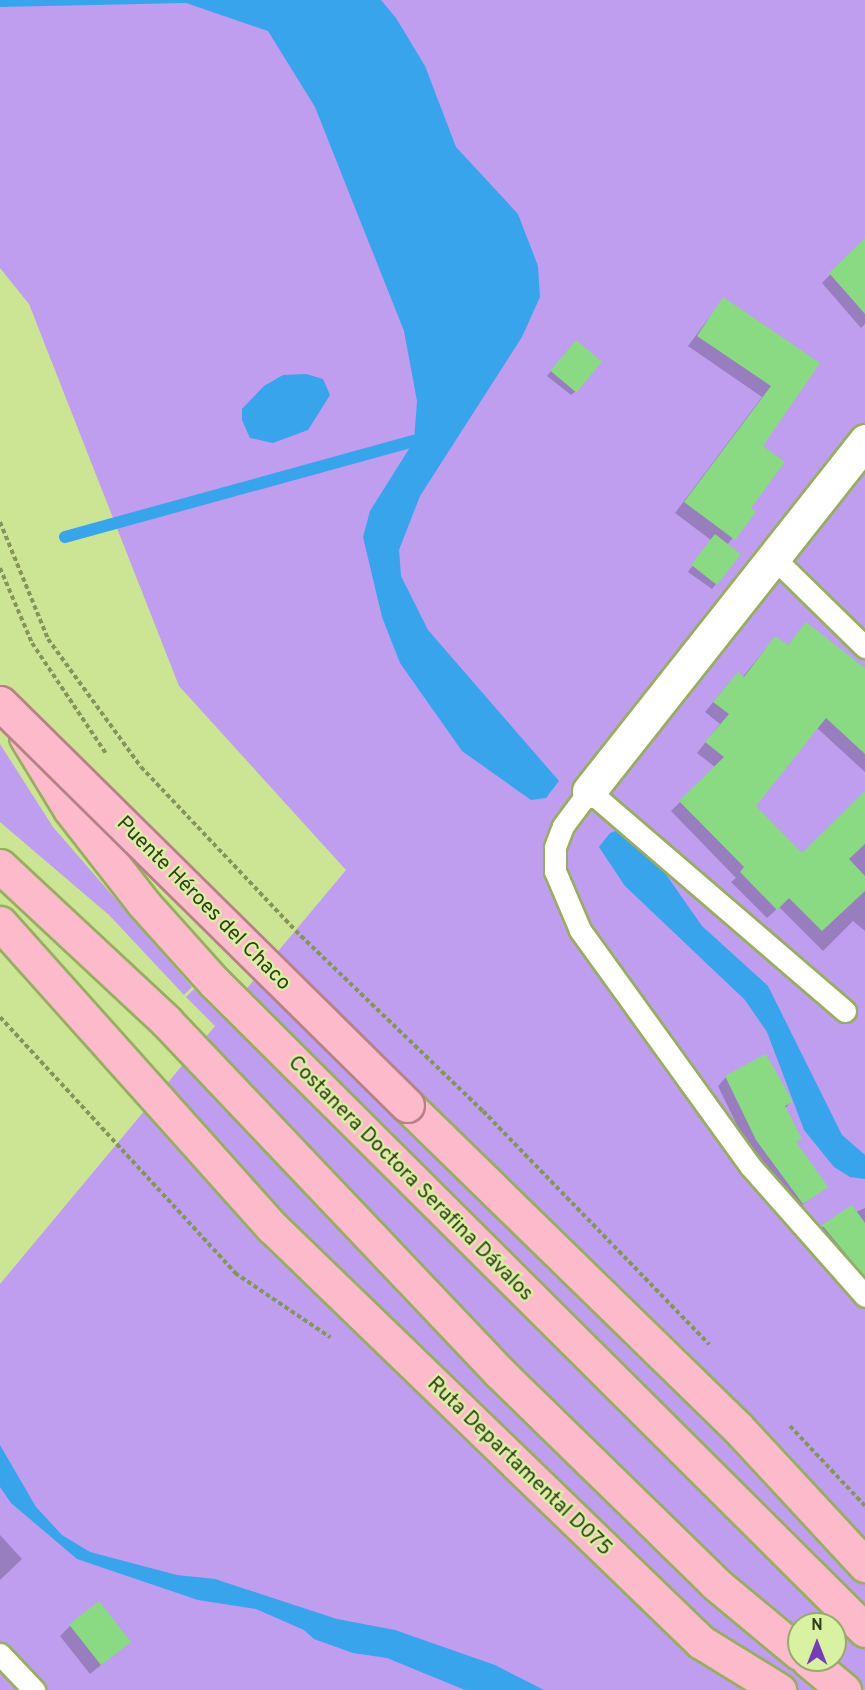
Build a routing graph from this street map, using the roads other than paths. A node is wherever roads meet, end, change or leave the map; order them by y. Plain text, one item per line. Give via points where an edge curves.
1 (865, 441) edge
2 (776, 559) junction
3 (865, 647) edge
4 (0, 690) edge
5 (0, 703) edge
6 (589, 791) junction
7 (0, 867) edge
8 (0, 922) edge
9 (845, 1011) dead end
10 (865, 1296) edge
11 (865, 1565) edge
12 (865, 1630) edge
13 (787, 1643) edge
14 (0, 1654) edge
15 (822, 1672) edge
16 (34, 1690) edge
17 (779, 1690) edge
18 (844, 1690) edge

1 - 2 street
2 - 3 lane
2 - 6 street
4 - 12 highway, Costanera Doctora Serafina Dávalos via 70,808 144,904 215,983
5 - 11 highway, Puente Héroes del Chaco, bridge via 738,1428
6 - 9 lane
6 - 10 lane via 563,826 555,848 555,871 579,930 751,1167
7 - 13 highway via 166,1022 508,1381 716,1584
8 - 17 highway, Ruta Departamental D075 via 272,1227 701,1642
14 - 16 lane
15 - 18 highway

